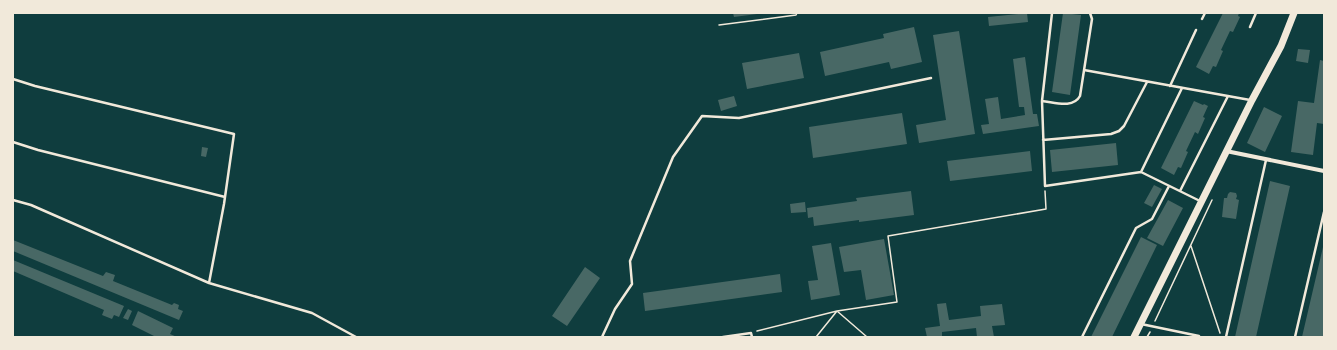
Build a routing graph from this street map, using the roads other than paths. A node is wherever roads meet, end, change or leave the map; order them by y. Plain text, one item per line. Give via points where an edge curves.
1 (1052, 13) edge
2 (1090, 13) edge
3 (1205, 13) edge
4 (1256, 13) edge
5 (1294, 13) edge
6 (1202, 19) dead end
7 (1250, 27) dead end
8 (1196, 30) dead end
9 (1084, 70) junction
10 (932, 78) dead end
11 (13, 79) edge
12 (1147, 82) junction
13 (1170, 86) junction
14 (1182, 88) junction
15 (1228, 96) junction
16 (1042, 100) junction
17 (1252, 100) junction
18 (1043, 140) junction
19 (13, 142) edge
20 (1226, 151) junction
21 (1266, 160) junction
22 (1324, 171) edge
23 (1141, 172) junction
24 (1169, 186) junction
25 (1180, 191) junction
26 (225, 197) junction
27 (13, 200) edge
28 (1202, 202) junction
29 (1324, 212) edge
30 (209, 283) junction
31 (1140, 324) junction
32 (350, 336) edge
33 (1199, 336) dead end
34 (356, 337) edge
35 (602, 337) edge
36 (722, 337) edge
37 (752, 337) edge
38 (1082, 337) edge
39 (1134, 337) edge
40 (1226, 337) edge
41 (1295, 337) edge

1 - 16 lane
2 - 9 lane via 1092,20
3 - 6 lane
4 - 7 lane
5 - 17 street via 1281,46
8 - 13 lane
9 - 12 lane
9 - 16 lane via 1077,101 1071,104
10 - 35 lane via 739,118 702,116 673,157 630,261 632,284 615,309
11 - 26 lane via 234,134
12 - 13 lane
12 - 18 lane via 1119,131 1111,134
13 - 14 lane
14 - 15 lane
14 - 23 lane
15 - 17 lane
15 - 25 lane
16 - 18 lane
17 - 20 street
18 - 23 lane via 1045,186
19 - 26 lane
20 - 21 street
20 - 28 street
21 - 22 street
21 - 40 lane
23 - 24 lane
24 - 25 lane
24 - 38 lane via 1152,219 1136,228
25 - 28 lane
26 - 30 lane
27 - 30 lane via 31,205
28 - 31 street
29 - 41 lane
30 - 32 lane via 312,313
31 - 33 lane
31 - 39 street
32 - 34 lane
36 - 37 lane via 751,333

